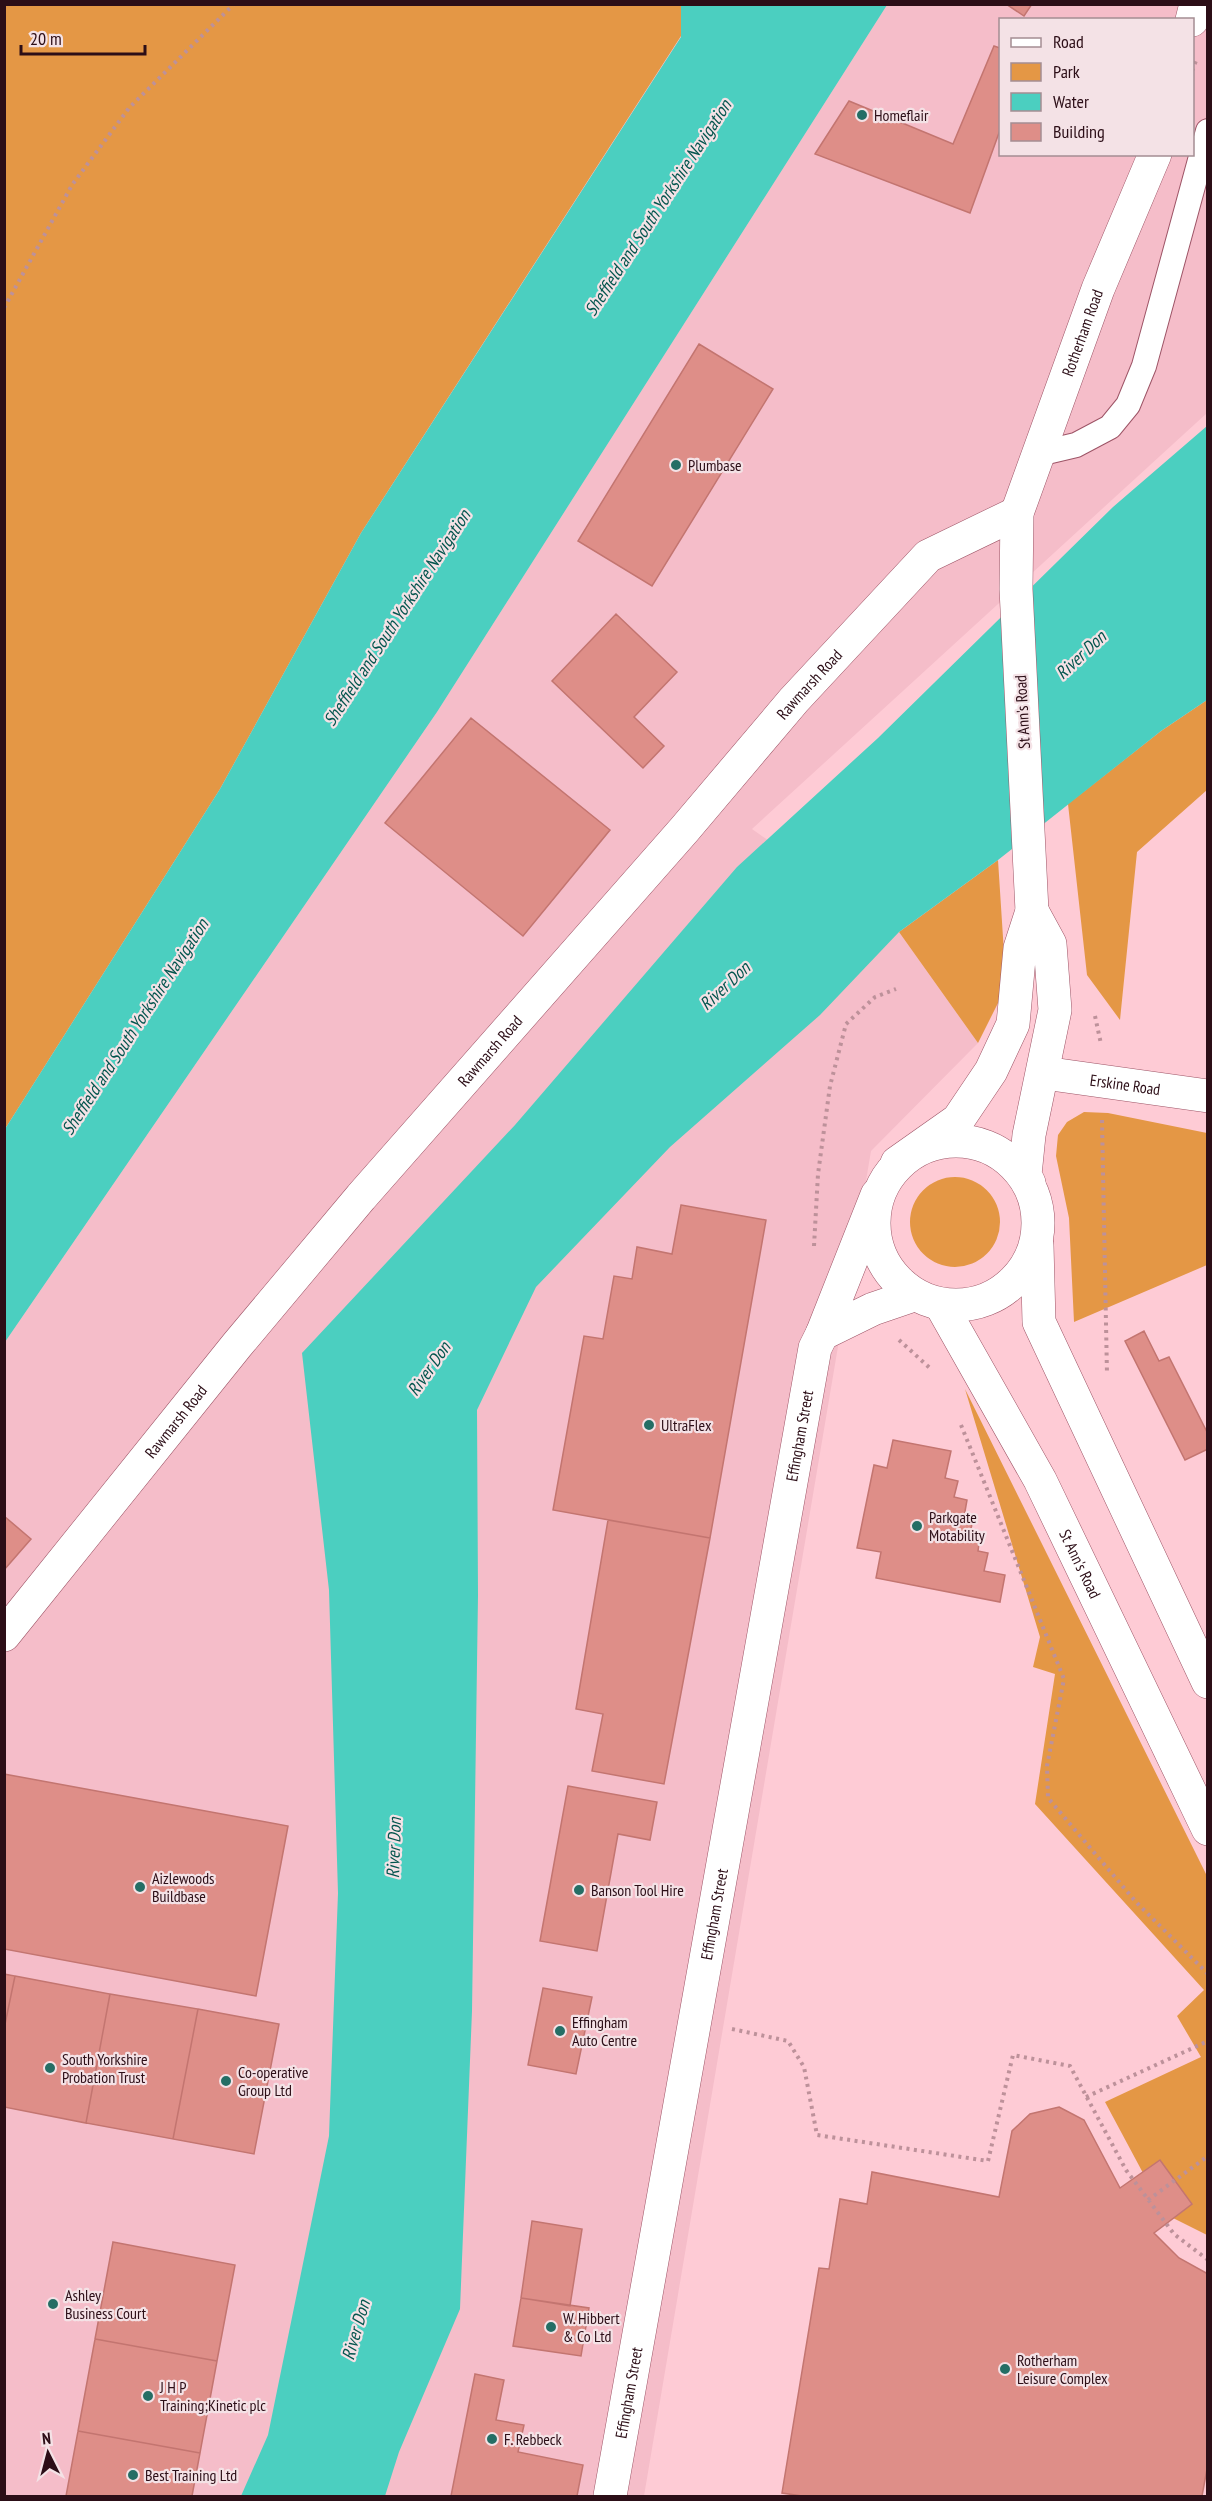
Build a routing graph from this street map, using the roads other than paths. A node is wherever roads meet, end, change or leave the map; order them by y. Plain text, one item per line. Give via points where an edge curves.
1 (1208, 130) edge
2 (1154, 156) edge
3 (1038, 454) junction
4 (1017, 513) junction
5 (1032, 911) junction
6 (1044, 1073) junction
7 (1208, 1096) edge
8 (897, 1163) junction
9 (1029, 1183) junction
10 (877, 1195) junction
11 (1036, 1243) junction
12 (928, 1300) junction
13 (822, 1334) junction
14 (4, 1635) edge
15 (1208, 1682) edge
16 (1208, 1829) edge
17 (609, 2496) edge

1 - 3 lane via 1144,366 1128,405 1110,427 1076,445
2 - 3 street, Rotherham Road via 1098,289
3 - 4 street, Rotherham Road
4 - 5 street, St Ann's Road via 1016,589
4 - 14 street, Rawmarsh Road via 927,556 794,700 237,1345
5 - 6 street, St Ann's Road via 1050,944 1055,999
5 - 8 street, St Ann's Road via 1020,948 1013,1024 991,1071 957,1120
6 - 7 street, Erskine Road
6 - 9 street, St Ann's Road via 1029,1135 1025,1175
8 - 9 street, St Ann's Road via 930,1143 959,1139 985,1144 1016,1165
8 - 10 street, St Ann's Road
9 - 11 street, St Ann's Road via 1038,1205
10 - 12 street, St Ann's Road via 873,1228 883,1262 900,1285
10 - 13 street, Effingham Street
11 - 12 street, St Ann's Road via 1021,1275 999,1294 983,1301
11 - 15 street, St Ann's Road via 1038,1322
12 - 13 street via 873,1310
12 - 16 street, St Ann's Road via 1040,1480
13 - 17 street, Effingham Street via 815,1348

